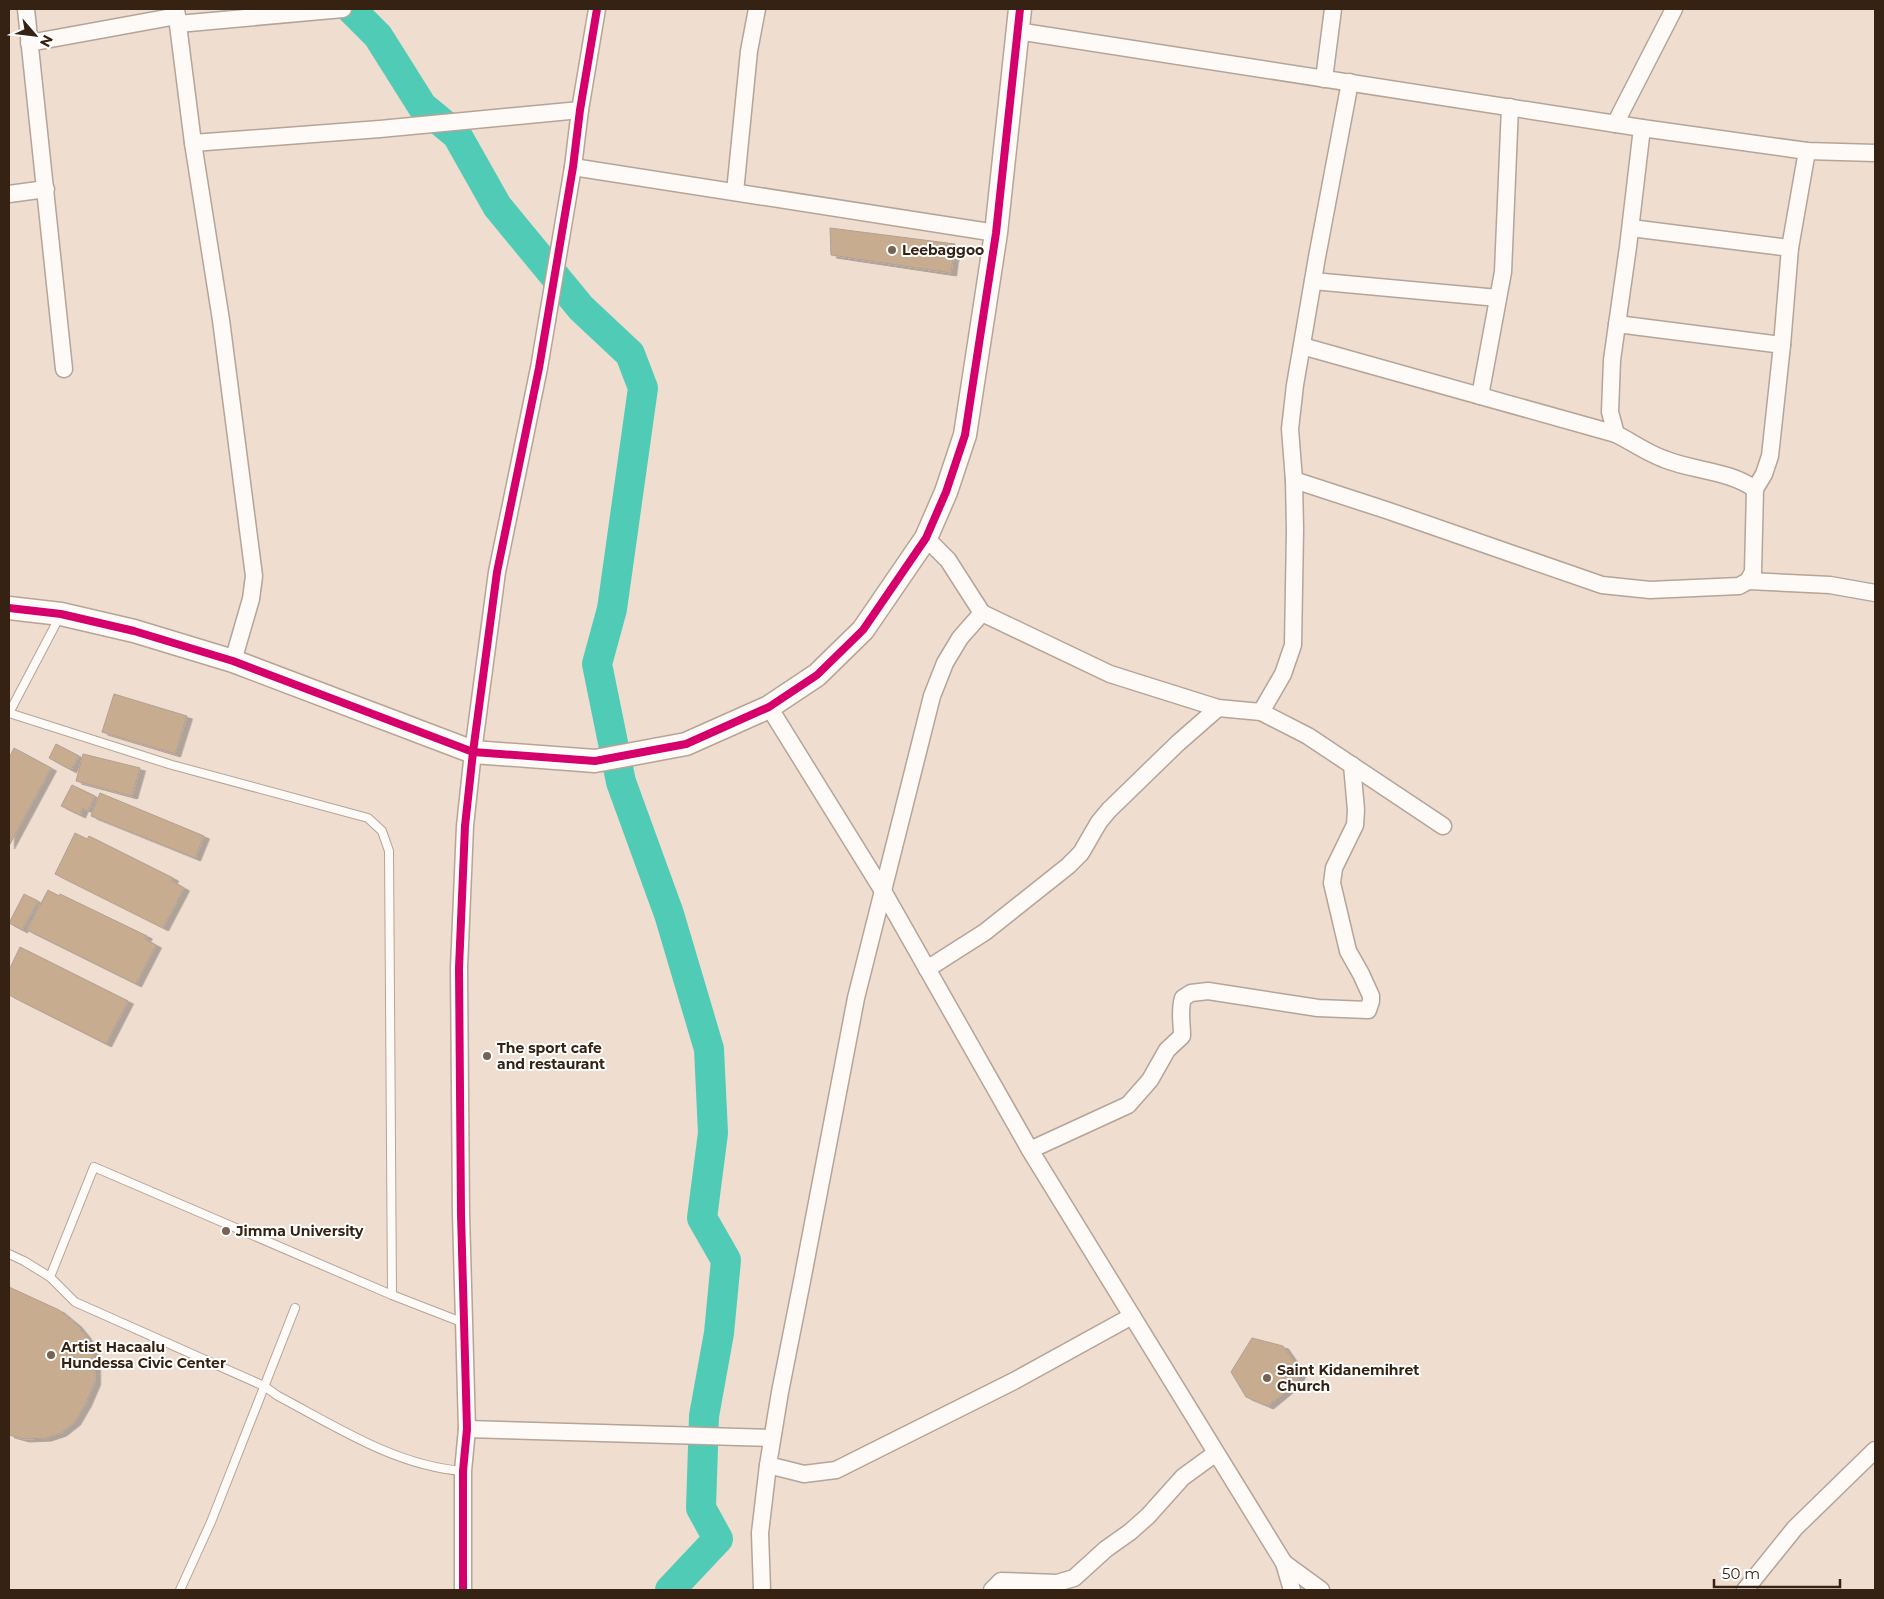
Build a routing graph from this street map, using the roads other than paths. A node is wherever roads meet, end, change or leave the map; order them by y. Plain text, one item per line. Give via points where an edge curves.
1 (26, 9) edge
2 (343, 9) edge
3 (597, 9) edge
4 (757, 9) edge
5 (1020, 9) edge
6 (1333, 9) edge
7 (1674, 9) edge
8 (177, 16) edge
9 (1017, 31) junction
10 (29, 43) junction
11 (1324, 79) junction
12 (1350, 82) junction
13 (1510, 107) junction
14 (580, 110) junction
15 (1614, 124) junction
16 (1642, 128) junction
17 (193, 143) junction
18 (1807, 151) junction
19 (1875, 153) edge
20 (573, 166) junction
21 (46, 189) junction
22 (735, 192) junction
23 (9, 194) edge
24 (1630, 228) junction
25 (996, 233) junction
26 (1790, 248) junction
27 (1313, 281) junction
28 (1498, 298) junction
29 (1617, 324) junction
30 (1782, 344) junction
31 (1302, 346) junction
32 (64, 369) dead end
33 (1480, 396) junction
34 (1616, 434) junction
35 (1294, 480) junction
36 (1755, 489) junction
37 (926, 538) junction
38 (1748, 582) junction
39 (1875, 593) edge
40 (9, 608) edge
41 (982, 613) junction
42 (61, 614) junction
43 (233, 661) junction
44 (769, 707) junction
45 (1218, 708) junction
46 (1261, 712) junction
47 (9, 713) edge
48 (472, 752) junction
49 (1352, 765) junction
50 (1443, 826) dead end
51 (883, 891) junction
52 (927, 969) junction
53 (1030, 1150) junction
54 (9, 1254) edge
55 (50, 1277) junction
56 (392, 1295) junction
57 (295, 1308) dead end
58 (1132, 1316) junction
59 (464, 1323) junction
60 (264, 1386) junction
61 (467, 1429) junction
62 (772, 1438) junction
63 (1875, 1450) edge
64 (1216, 1453) junction
65 (768, 1465) junction
66 (463, 1472) junction
67 (1284, 1563) junction
68 (180, 1590) edge
69 (463, 1590) edge
70 (762, 1590) edge
71 (992, 1590) edge
72 (1292, 1590) edge
73 (1321, 1590) edge
74 (1745, 1590) edge

1 - 10 street
2 - 8 street
3 - 14 street
4 - 22 street via 749,51
5 - 9 street
6 - 11 street
7 - 15 street
8 - 10 street
8 - 17 street
9 - 11 street
9 - 25 street
10 - 21 street
11 - 12 street
12 - 13 street
12 - 27 street
13 - 15 street
13 - 28 street via 1503,272
14 - 17 street
14 - 20 street
15 - 16 street
16 - 18 street
16 - 24 street
17 - 43 street via 222,320 254,576 251,599
18 - 19 street
18 - 26 street
20 - 22 street
20 - 48 street via 539,368 497,572
21 - 23 street
21 - 32 street
22 - 25 street
24 - 26 street
24 - 29 street
25 - 37 street via 965,435
26 - 30 street
27 - 28 street
27 - 31 street
28 - 33 street
29 - 30 street
29 - 34 street via 1610,412
30 - 36 street via 1770,456
31 - 33 street
31 - 35 street via 1290,429
33 - 34 street
34 - 36 street via 1664,459 1746,482
35 - 38 street via 1602,585 1650,590 1739,586
35 - 46 street via 1292,645 1283,674
36 - 38 street via 1753,572
37 - 41 street via 948,560
37 - 44 street via 863,630 817,674
38 - 39 street via 1830,585
40 - 42 street
41 - 45 street via 1110,674
41 - 51 street via 960,638 945,663 932,696
42 - 43 street via 134,631
42 - 47 lane
43 - 48 street
44 - 48 street via 686,744 595,761
44 - 51 street
45 - 46 street
45 - 52 street via 1114,806 1068,866 985,932
46 - 49 street via 1308,736
47 - 56 lane via 172,765 368,818 382,831 389,851
48 - 59 street via 465,826 459,968
49 - 50 street
49 - 53 street via 1355,825 1334,868 1332,883 1348,951 1371,996 1368,1010 1318,1008 1208,991 1190,993 1183,998 1180,1010 1182,1036 1167,1050 1150,1080 1128,1105
51 - 52 street
51 - 62 street via 856,998
52 - 53 street
53 - 58 street
54 - 55 lane
55 - 56 lane via 94,1167
55 - 60 lane via 75,1302
56 - 59 lane
57 - 60 lane
58 - 64 street
58 - 65 street via 1014,1381 836,1470 804,1474
59 - 61 street
60 - 66 lane via 382,1450 439,1470
60 - 68 lane via 211,1522
61 - 62 street
61 - 66 street
62 - 65 street
63 - 74 street via 1795,1528
64 - 67 street
64 - 71 street via 1183,1477 1148,1516 1074,1578 1057,1583 1001,1581
65 - 70 street via 760,1533
66 - 69 street
67 - 72 street
67 - 73 street

